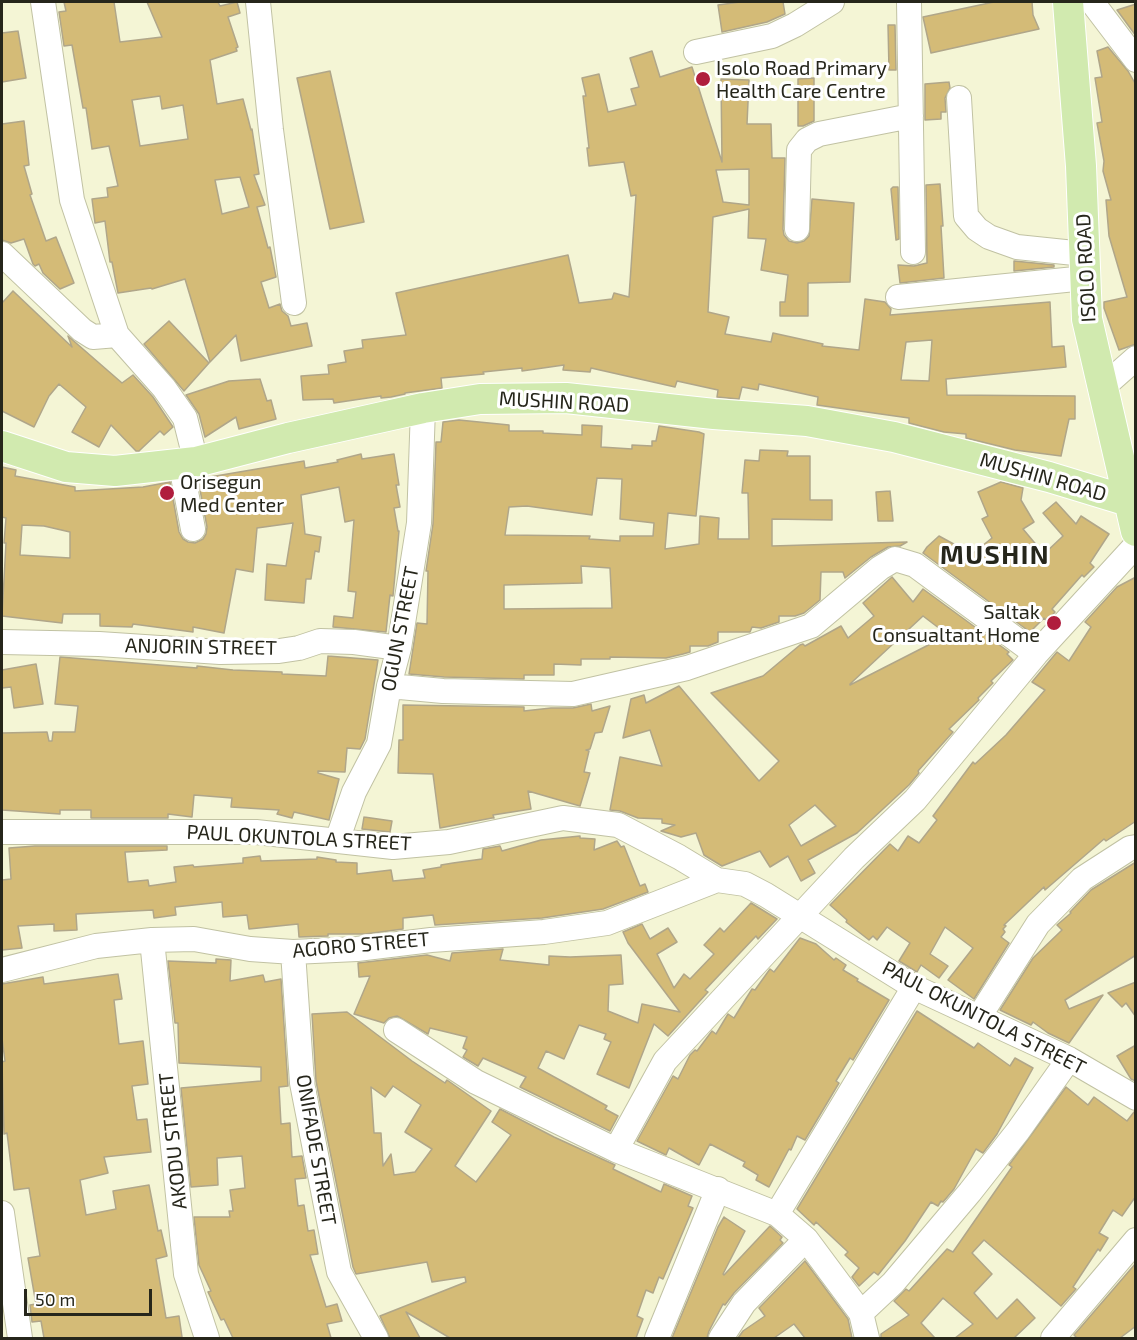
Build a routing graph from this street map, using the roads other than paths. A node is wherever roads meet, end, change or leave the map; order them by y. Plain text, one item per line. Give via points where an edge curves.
1 (43, 2) edge
2 (258, 2) edge
3 (832, 2) edge
4 (909, 2) edge
5 (1068, 2) edge
6 (1083, 2) edge
7 (1092, 2) edge
8 (696, 52) dead end
9 (1136, 60) edge
10 (959, 98) dead end
11 (911, 116) junction
12 (797, 229) dead end
13 (913, 252) dead end
14 (2, 254) edge
15 (1085, 266) junction
16 (898, 297) dead end
17 (294, 303) dead end
18 (117, 335) junction
19 (1136, 358) edge
20 (1111, 380) junction
21 (423, 408) junction
22 (2, 446) edge
23 (191, 463) junction
24 (1132, 490) edge
25 (193, 529) dead end
26 (1136, 531) edge
27 (1136, 545) edge
28 (2, 642) edge
29 (399, 648) junction
30 (1036, 654) junction
31 (389, 686) junction
32 (2, 832) edge
33 (337, 841) junction
34 (1136, 847) edge
35 (717, 880) junction
36 (800, 916) junction
37 (152, 940) junction
38 (293, 952) junction
39 (2, 970) edge
40 (914, 987) junction
41 (979, 1017) junction
42 (396, 1030) dead end
43 (1069, 1059) junction
44 (1136, 1098) edge
45 (616, 1150) junction
46 (718, 1189) junction
47 (2, 1213) edge
48 (777, 1214) junction
49 (806, 1239) junction
50 (1136, 1240) edge
51 (861, 1313) junction
52 (20, 1338) edge
53 (207, 1338) edge
54 (376, 1338) edge
55 (657, 1338) edge
56 (721, 1338) edge
57 (867, 1338) edge
58 (1053, 1338) edge

1 - 18 street via 72,200
2 - 17 street
3 - 8 street via 772,36
4 - 11 street
5 - 15 main road, ISOLO ROAD via 1082,166
6 - 20 main road, ISOLO ROAD via 1095,165 1098,299
7 - 9 street
10 - 15 street via 966,216 989,237
11 - 12 street via 819,134 807,140 799,150
11 - 13 street
14 - 18 street via 82,330 93,337
15 - 16 street
15 - 24 main road, ISOLO ROAD via 1091,342
18 - 23 street via 185,418
19 - 20 street
20 - 24 main road, ISOLO ROAD
21 - 23 main road, MUSHIN ROAD
21 - 24 main road, MUSHIN ROAD via 480,399 566,398 807,421 904,440 1049,477
21 - 29 street, OGUN STREET via 419,523
22 - 23 main road, MUSHIN ROAD via 66,467 115,471
23 - 25 street via 183,476
24 - 26 main road, ISOLO ROAD
27 - 30 street
28 - 29 street, ANJORIN STREET via 220,652 279,651 320,642
29 - 31 street, OGUN STREET
30 - 31 street via 915,565 895,559 812,626 687,668 573,694
30 - 36 street via 915,800
31 - 33 street, OGUN STREET via 379,744 354,792
32 - 33 street, PAUL OKUNTOLA STREET via 256,832
33 - 35 street, PAUL OKUNTOLA STREET via 393,847 449,842 563,818 618,825
34 - 41 street via 1082,879 1038,924
35 - 36 street, PAUL OKUNTOLA STREET via 745,884
35 - 38 street, AGORO STREET via 607,923 544,932
36 - 40 street, PAUL OKUNTOLA STREET
36 - 45 street via 665,1061
37 - 38 street, AGORO STREET via 194,939
37 - 39 street, AGORO STREET via 96,946
37 - 53 street, AKODU STREET via 186,1274
38 - 54 street, ONIFADE STREET via 302,1083 339,1272
40 - 41 street, PAUL OKUNTOLA STREET
40 - 48 street
41 - 43 street, PAUL OKUNTOLA STREET
42 - 45 street via 476,1082
43 - 44 street, PAUL OKUNTOLA STREET
43 - 51 street via 970,1192 893,1283
45 - 46 street
46 - 48 street
46 - 55 street
47 - 52 street
48 - 49 street
49 - 51 street
49 - 56 street via 744,1303
50 - 58 street
51 - 57 street

